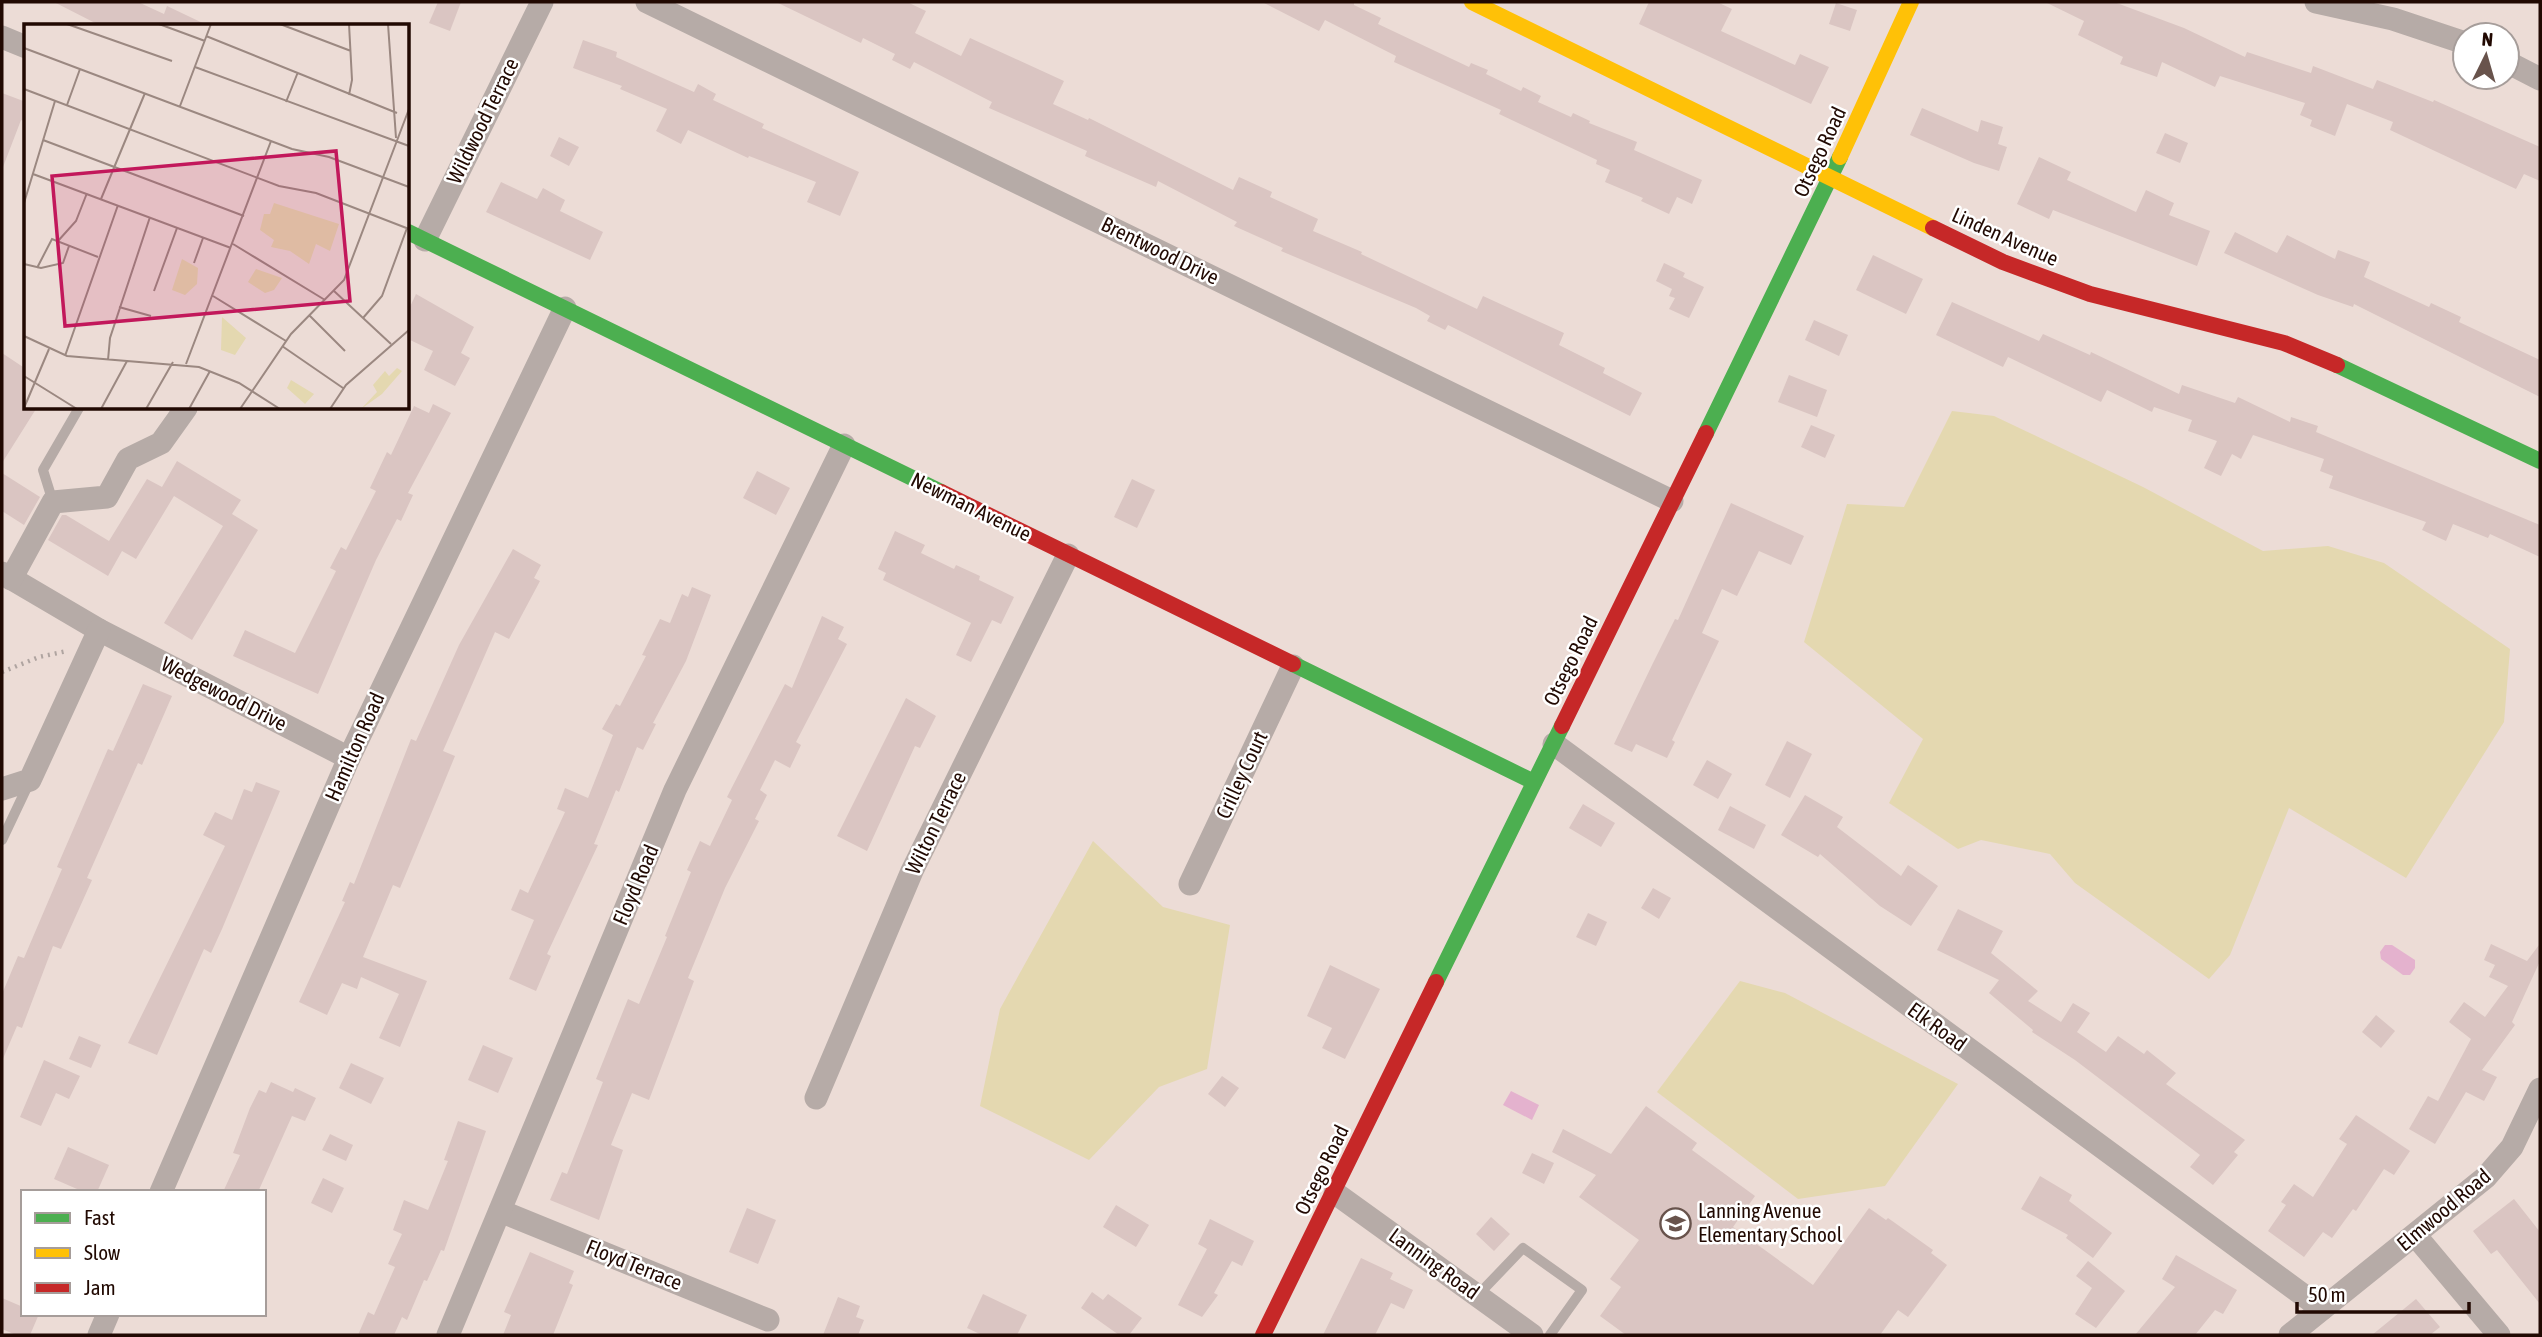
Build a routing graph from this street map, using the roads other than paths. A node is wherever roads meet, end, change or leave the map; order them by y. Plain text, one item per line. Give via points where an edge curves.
1 (542, 2) edge
2 (647, 2) edge
3 (1472, 2) edge
4 (1910, 2) edge
5 (2316, 2) edge
6 (2, 37) edge
7 (2451, 38) edge
8 (24, 46) edge
9 (2521, 69) edge
10 (2540, 79) edge
11 (1832, 177) junction
12 (416, 236) edge
13 (565, 308) junction
14 (78, 410) edge
15 (185, 410) edge
16 (844, 445) junction
17 (2540, 461) edge
18 (1672, 501) junction
19 (53, 502) junction
20 (1068, 555) junction
21 (7, 576) edge
22 (94, 640) junction
23 (1293, 666) junction
24 (1554, 744) junction
25 (349, 758) junction
26 (30, 780) junction
27 (1534, 782) junction
28 (2, 789) edge
29 (2, 840) edge
30 (1190, 884) dead end
31 (2540, 1089) edge
32 (816, 1098) dead end
33 (162, 1190) edge
34 (1335, 1192) junction
35 (500, 1211) junction
36 (2415, 1235) junction
37 (1478, 1296) junction
38 (2322, 1309) junction
39 (107, 1316) edge
40 (768, 1320) dead end
41 (99, 1335) edge
42 (448, 1335) edge
43 (1263, 1335) edge
44 (1532, 1335) edge
45 (1550, 1335) edge
46 (2290, 1335) edge
47 (2499, 1335) edge

1 - 12 street, Wildwood Terrace
2 - 18 street, Brentwood Drive
3 - 11 street, Linden Avenue
4 - 11 street, Otsego Road
5 - 7 street via 2393,19
6 - 8 street
9 - 10 street
11 - 17 street, Linden Avenue via 2003,262 2137,307 2235,329 2326,359
11 - 18 street, Otsego Road
12 - 13 street, Newman Avenue
13 - 16 street, Newman Avenue
13 - 25 street, Hamilton Road
14 - 19 lane via 43,470
15 - 19 street via 161,443 128,459 107,497
16 - 20 street, Newman Avenue
16 - 35 street, Floyd Road via 675,790
18 - 24 street, Otsego Road
19 - 21 street
20 - 23 street, Newman Avenue
20 - 32 street, Wilton Terrace via 912,871
21 - 22 street, Wedgewood Drive
22 - 25 street, Wedgewood Drive
22 - 26 street
23 - 27 street, Newman Avenue
23 - 30 street, Crilley Court
24 - 27 street, Otsego Road
24 - 38 street, Elk Road
25 - 33 street, Hamilton Road
26 - 28 street
26 - 29 lane
27 - 34 street, Otsego Road
31 - 36 street, Elmwood Road via 2499,1163
34 - 37 street, Lanning Road
34 - 43 street, Otsego Road
35 - 40 street, Floyd Terrace
35 - 42 street, Floyd Road
36 - 38 street, Elmwood Road
36 - 47 street
37 - 44 street, Lanning Road
37 - 45 lane via 1523,1248 1582,1290
38 - 46 street, Elmwood Road
39 - 41 street

